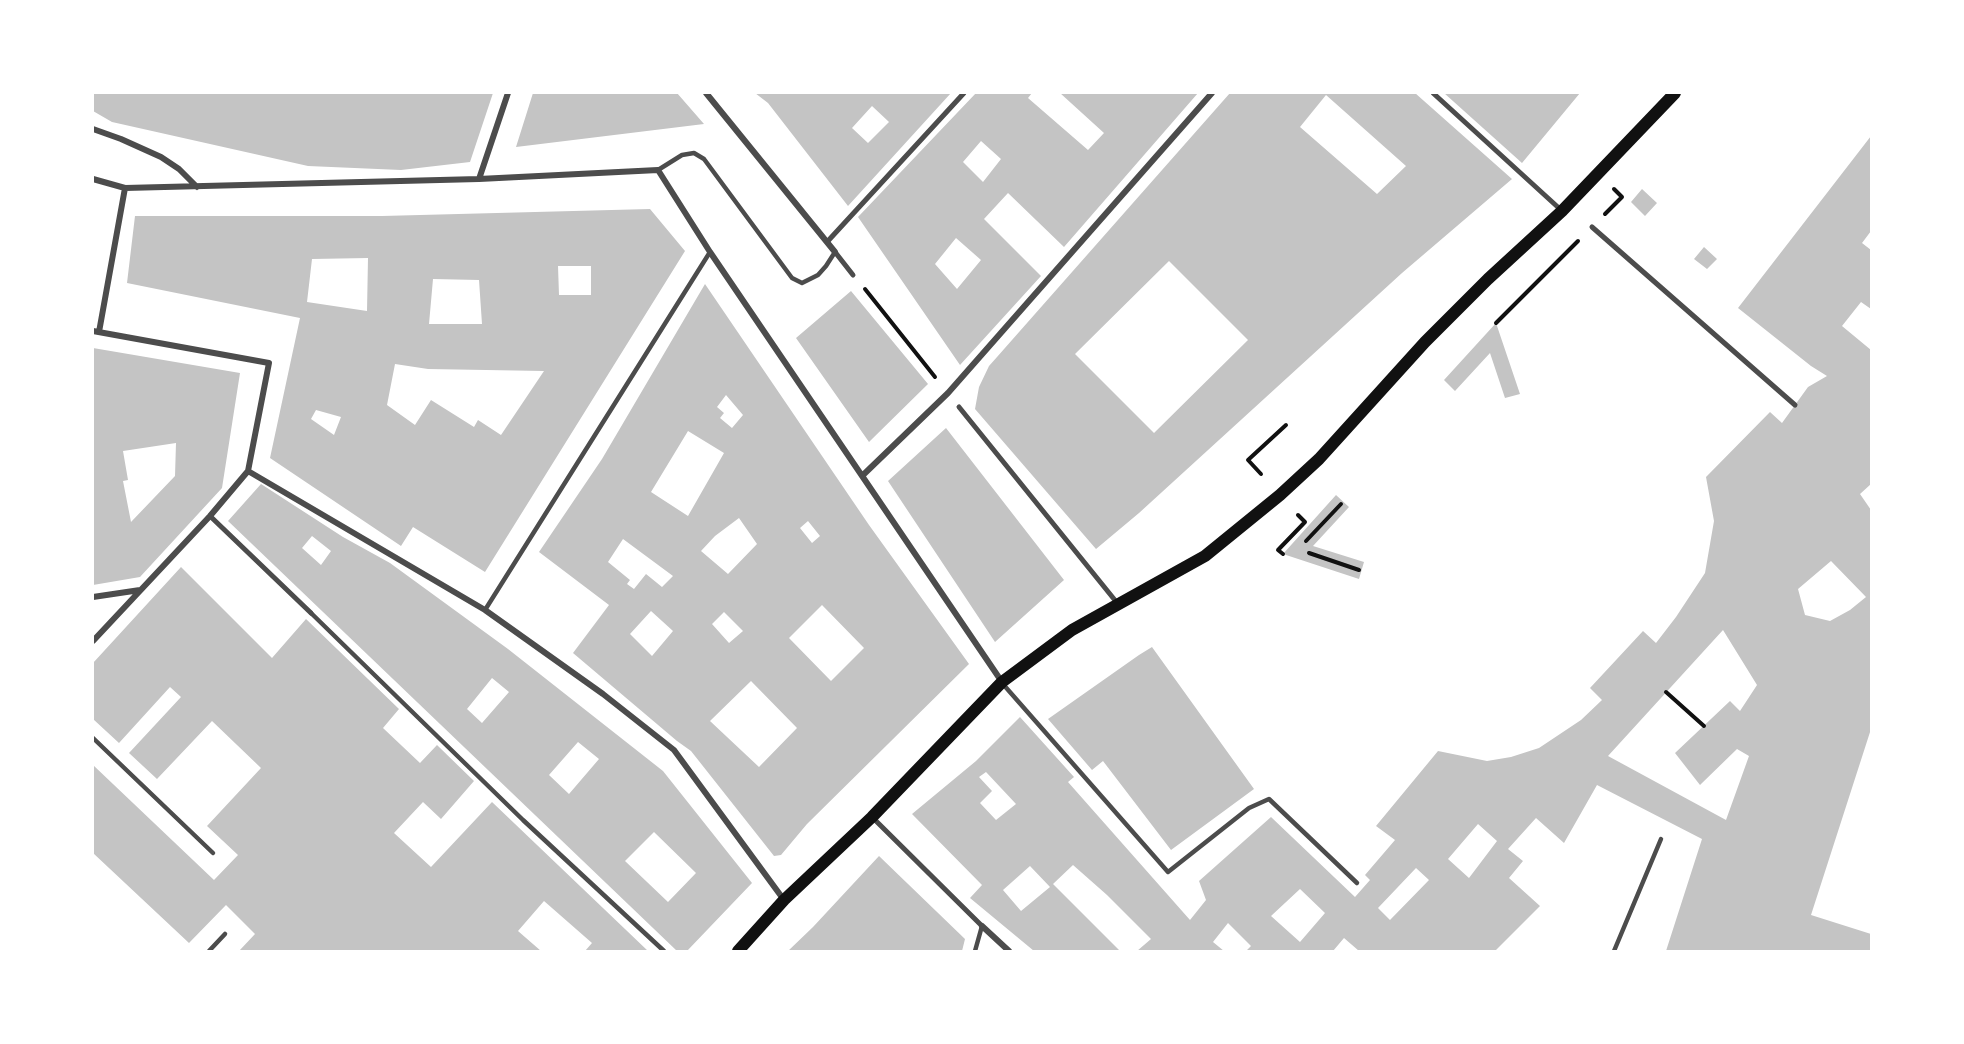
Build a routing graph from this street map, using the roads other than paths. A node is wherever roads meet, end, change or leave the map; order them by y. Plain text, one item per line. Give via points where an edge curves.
1 (508, 93) edge
2 (706, 93) edge
3 (964, 93) edge
4 (1212, 93) edge
5 (1434, 93) edge
6 (1675, 93) edge
7 (93, 129) edge
8 (658, 170) junction
9 (93, 179) edge
10 (479, 179) junction
11 (197, 187) junction
12 (124, 188) junction
13 (1562, 211) junction
14 (1592, 227) road end
15 (827, 242) junction
16 (710, 252) junction
17 (835, 252) junction
18 (853, 275) road end
19 (96, 331) edge
20 (1795, 405) dead end
21 (959, 407) dead end
22 (248, 471) junction
23 (862, 476) junction
24 (210, 516) junction
25 (141, 590) junction
26 (93, 597) edge
27 (1118, 604) junction
28 (485, 610) junction
29 (311, 614) joint
30 (93, 641) edge
31 (1002, 682) junction
32 (93, 738) edge
33 (872, 817) junction
34 (1661, 839) dead end
35 (213, 853) dead end
36 (1357, 883) dead end
37 (784, 900) junction
38 (982, 926) junction
39 (225, 934) dead end
40 (209, 951) edge
41 (664, 951) edge
42 (738, 951) edge
43 (975, 951) edge
44 (1009, 951) edge
45 (1614, 951) edge

1 - 10 street
2 - 15 street
3 - 15 street
4 - 23 street via 948,393
5 - 13 street
6 - 13 main road
7 - 11 street via 161,157
8 - 10 street
8 - 16 street
8 - 17 lane via 682,155 694,153 705,159 792,278 802,283 818,275
9 - 12 street
10 - 11 street
11 - 12 street
12 - 19 street
13 - 27 main road via 1425,342 1319,459 1280,495 1206,556
14 - 20 street
15 - 17 street
16 - 23 street
16 - 28 lane
17 - 18 street
19 - 22 street via 269,363
21 - 27 street
22 - 24 street
22 - 28 street
23 - 31 street
24 - 25 street
24 - 29 street
25 - 26 street
25 - 30 street
27 - 31 main road via 1072,630
28 - 37 street via 674,750
29 - 41 lane
31 - 33 main road
31 - 36 lane via 1168,872 1249,808 1269,799
32 - 35 lane
33 - 37 main road
33 - 38 street
34 - 45 lane
37 - 42 main road
38 - 43 lane
38 - 44 street
39 - 40 lane

